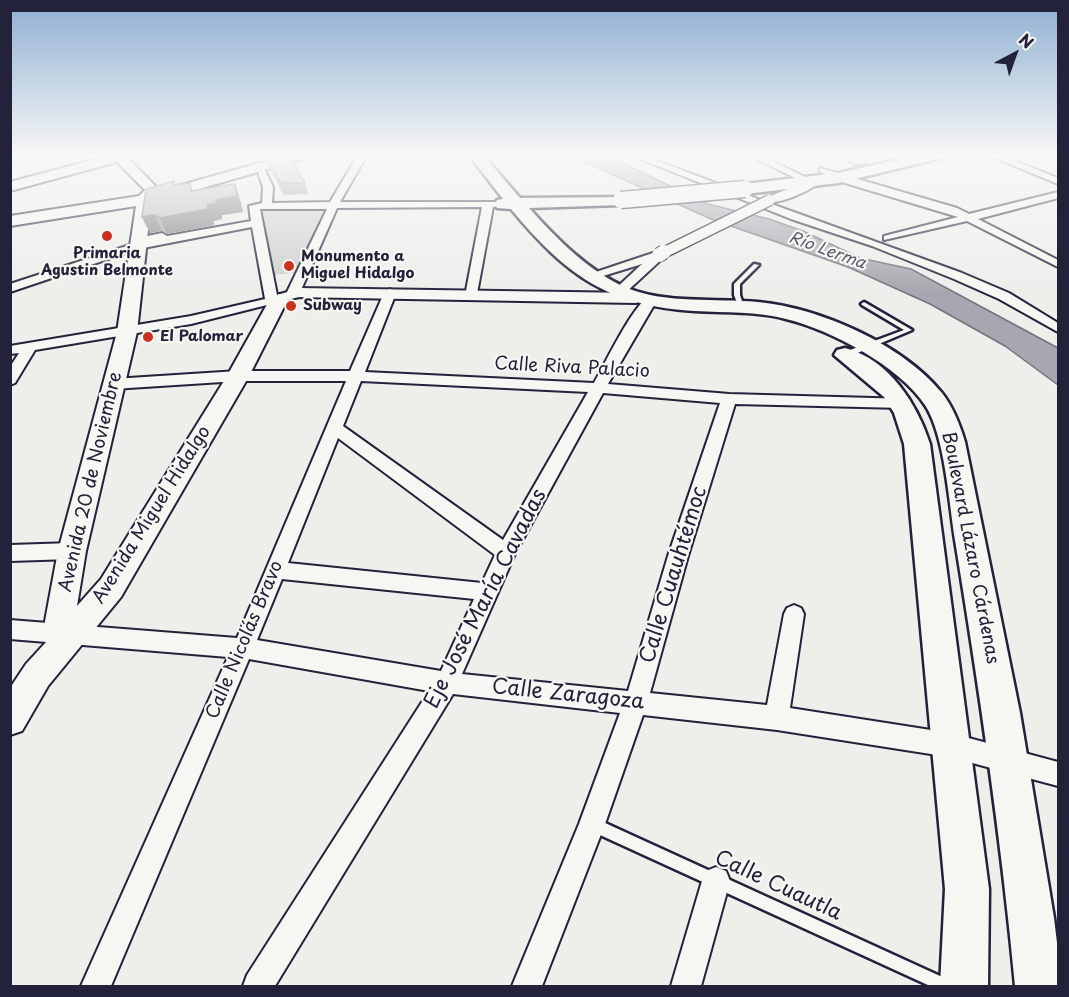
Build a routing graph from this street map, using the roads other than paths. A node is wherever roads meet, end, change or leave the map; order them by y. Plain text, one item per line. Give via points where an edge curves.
1 (134, 202) edge
2 (144, 202) edge
3 (511, 202) edge
4 (569, 202) edge
5 (572, 202) junction
6 (584, 202) edge
7 (756, 202) edge
8 (767, 202) edge
9 (925, 202) edge
10 (1032, 202) edge
11 (506, 203) junction
12 (267, 204) joint
13 (334, 204) junction
14 (967, 217) junction
15 (10, 221) edge
16 (257, 223) junction
17 (888, 238) dead end
18 (139, 244) junction
19 (660, 255) junction
20 (1059, 264) edge
21 (756, 266) dead end
22 (10, 288) edge
23 (390, 292) junction
24 (471, 296) junction
25 (624, 296) junction
26 (285, 297) junction
27 (864, 304) dead end
28 (741, 307) junction
29 (1055, 322) edge
30 (127, 332) junction
31 (30, 346) junction
32 (10, 350) edge
33 (855, 350) junction
34 (238, 376) junction
35 (354, 376) junction
36 (10, 380) edge
37 (113, 384) junction
38 (599, 388) junction
39 (729, 399) junction
40 (906, 409) junction
41 (945, 417) junction
42 (334, 427) junction
43 (72, 551) junction
44 (506, 552) junction
45 (10, 553) edge
46 (275, 570) junction
47 (488, 592) junction
48 (794, 614) dead end
49 (10, 629) edge
50 (66, 633) junction
51 (243, 648) junction
52 (447, 683) junction
53 (636, 702) junction
54 (777, 718) junction
55 (10, 719) edge
56 (950, 745) junction
57 (1010, 762) junction
58 (1059, 774) edge
59 (592, 824) junction
60 (716, 881) junction
61 (96, 987) edge
62 (258, 987) edge
63 (527, 987) edge
64 (686, 987) edge
65 (946, 987) edge
66 (964, 987) edge
67 (1039, 987) edge

1 - 15 street
2 - 18 street, Avenida 20 de Noviembre
3 - 11 main road
4 - 5 main road
5 - 6 main road, bridge
5 - 11 main road via 549,202 533,209
7 - 29 street via 958,276
8 - 19 street, bridge
9 - 14 street
10 - 14 street
11 - 13 street
11 - 24 street
11 - 25 main road, Boulevard Lázaro Cárdenas
11 - 25 main road, Boulevard Lázaro Cárdenas via 576,281
12 - 13 street
12 - 16 street via 254,206
13 - 26 street
14 - 17 street
14 - 20 street
16 - 18 street via 162,240 162,236
16 - 26 street
18 - 22 street
18 - 30 street, Avenida 20 de Noviembre
19 - 25 street, Eje José María Cavadas
19 - 25 street
21 - 28 lane via 737,284
23 - 24 street
23 - 26 street
23 - 35 street, Calle Nicolás Bravo
24 - 25 street
25 - 28 main road, Boulevard Lázaro Cárdenas
25 - 33 main road, Boulevard Lázaro Cárdenas via 756,320
25 - 38 street, Eje José María Cavadas
26 - 30 street
26 - 34 street, Avenida Miguel Hidalgo
27 - 33 lane via 909,330
28 - 33 main road, Boulevard Lázaro Cárdenas via 801,316 826,325
30 - 31 street
30 - 37 street, Avenida 20 de Noviembre
31 - 32 street
31 - 36 street
33 - 40 main road, Boulevard Lázaro Cárdenas
33 - 41 main road, Boulevard Lázaro Cárdenas via 916,382
34 - 35 street, Calle Riva Palacio
34 - 37 street, Calle Riva Palacio
34 - 50 street, Avenida Miguel Hidalgo via 111,588
35 - 38 street, Calle Riva Palacio
35 - 42 street, Calle Nicolás Bravo
37 - 43 street, Avenida 20 de Noviembre
38 - 39 street, Calle Riva Palacio
38 - 44 street, Eje José María Cavadas
39 - 40 street, Calle Riva Palacio
39 - 53 street, Calle Cuauhtémoc
40 - 41 main road
40 - 56 main road, Boulevard Lázaro Cárdenas via 917,444
41 - 57 main road, Boulevard Lázaro Cárdenas
42 - 44 street
42 - 46 street, Calle Nicolás Bravo
43 - 45 street
43 - 50 street, Avenida 20 de Noviembre
44 - 47 street, Eje José María Cavadas
46 - 47 street
46 - 51 street, Calle Nicolás Bravo
47 - 52 street, Eje José María Cavadas
48 - 54 street
49 - 50 street, Calle Zaragoza
50 - 51 street, Calle Zaragoza
50 - 55 street, Avenida Miguel Hidalgo
51 - 52 street, Calle Zaragoza
51 - 61 street, Calle Nicolás Bravo
52 - 53 street, Calle Zaragoza
52 - 62 street, Eje José María Cavadas
53 - 54 street, Calle Zaragoza
53 - 59 street, Calle Cuauhtémoc
54 - 56 street, Calle Zaragoza
56 - 57 street, Calle Zaragoza
56 - 66 main road, Boulevard Lázaro Cárdenas via 967,889
57 - 58 street, Calle Zaragoza
57 - 67 main road, Boulevard Lázaro Cárdenas
59 - 60 lane, Calle Cuautla
59 - 63 street, Calle Cuauhtémoc
60 - 64 street
60 - 65 lane, Calle Cuautla

